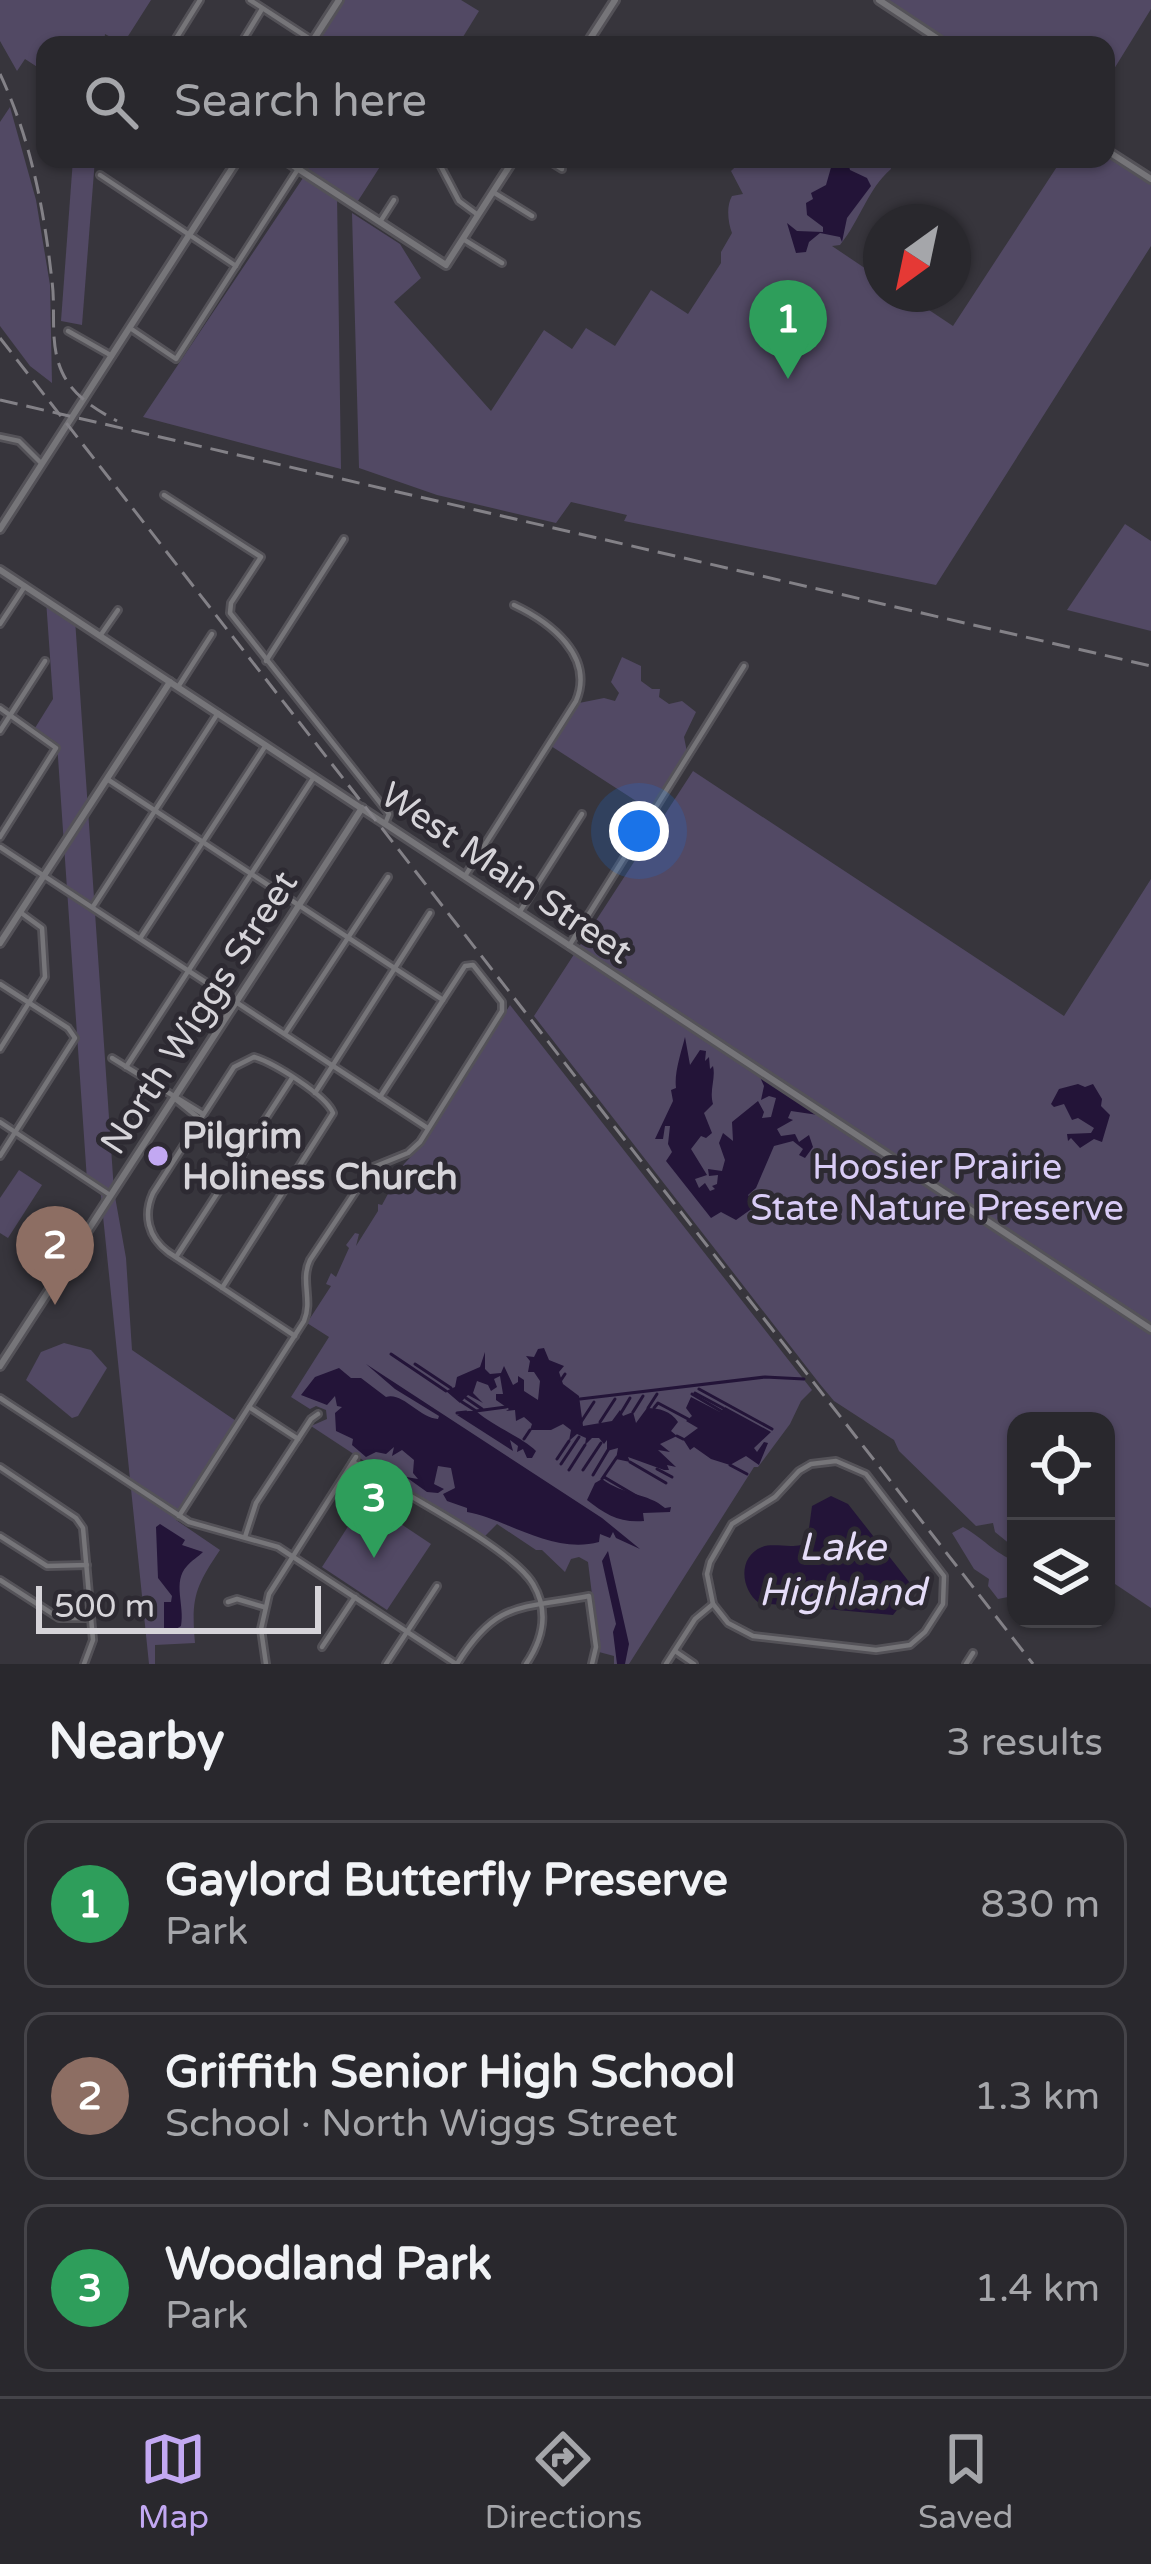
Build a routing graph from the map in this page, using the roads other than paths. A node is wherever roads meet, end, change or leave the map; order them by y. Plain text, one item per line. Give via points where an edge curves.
1 (200, 0) edge
2 (250, 0) edge
3 (339, 0) edge
4 (615, 0) edge
5 (878, 0) edge
6 (263, 8) junction
7 (178, 36) edge
8 (246, 36) edge
9 (302, 36) edge
10 (316, 36) edge
11 (592, 36) edge
12 (933, 36) edge
13 (1115, 156) edge
14 (232, 168) edge
15 (442, 168) edge
16 (508, 168) edge
17 (298, 169) joint
18 (100, 175) dead end
19 (1151, 179) edge
20 (493, 192) junction
21 (394, 200) dead end
22 (478, 215) junction
23 (532, 216) dead end
24 (380, 222) junction
25 (189, 235) junction
26 (463, 238) junction
27 (502, 263) dead end
28 (236, 266) junction
29 (130, 328) junction
30 (68, 332) dead end
31 (112, 356) junction
32 (0, 437) edge
33 (42, 464) junction
34 (164, 495) dead end
35 (0, 530) edge
36 (344, 539) dead end
37 (0, 570) edge
38 (25, 586) junction
39 (514, 605) dead end
40 (118, 610) dead end
41 (0, 625) edge
42 (212, 634) dead end
43 (100, 636) junction
44 (45, 661) dead end
45 (266, 661) junction
46 (744, 666) dead end
47 (174, 684) junction
48 (0, 708) edge
49 (218, 713) junction
50 (10, 715) junction
51 (0, 730) edge
52 (266, 745) junction
53 (314, 777) junction
54 (107, 779) junction
55 (362, 808) junction
56 (155, 810) junction
57 (582, 814) dead end
58 (385, 824) junction
59 (0, 837) edge
60 (203, 842) junction
61 (0, 847) edge
62 (251, 874) junction
63 (44, 875) junction
64 (465, 876) junction
65 (388, 877) dead end
66 (299, 905) junction
67 (93, 907) junction
68 (20, 912) junction
69 (519, 913) junction
70 (430, 914) dead end
71 (348, 937) junction
72 (140, 939) junction
73 (0, 943) edge
74 (569, 946) junction
75 (396, 969) junction
76 (188, 970) junction
77 (0, 984) edge
78 (443, 1000) junction
79 (29, 1002) junction
80 (237, 1002) junction
81 (285, 1034) junction
82 (0, 1049) edge
83 (112, 1058) dead end
84 (333, 1065) junction
85 (126, 1067) junction
86 (292, 1078) junction
87 (315, 1093) junction
88 (380, 1097) junction
89 (174, 1098) junction
90 (201, 1117) junction
91 (0, 1122) edge
92 (428, 1129) junction
93 (15, 1132) junction
94 (0, 1156) edge
95 (111, 1196) junction
96 (176, 1258) junction
97 (222, 1288) junction
98 (1151, 1329) edge
99 (295, 1336) junction
100 (0, 1366) edge
101 (0, 1398) edge
102 (249, 1407) junction
103 (317, 1414) dead end
104 (298, 1439) junction
105 (0, 1467) edge
106 (179, 1516) junction
107 (0, 1536) edge
108 (245, 1537) junction
109 (292, 1556) junction
110 (87, 1564) junction
111 (0, 1580) edge
112 (437, 1586) dead end
113 (355, 1597) junction
114 (228, 1602) dead end
115 (713, 1604) junction
116 (542, 1605) junction
117 (265, 1607) junction
118 (91, 1618) junction
119 (407, 1632) junction
120 (322, 1647) dead end
121 (876, 1650) junction
122 (675, 1652) junction
123 (973, 1653) dead end
124 (84, 1664) edge
125 (264, 1664) edge
126 (386, 1664) edge
127 (456, 1664) edge
128 (526, 1664) edge
129 (592, 1664) edge
130 (666, 1664) edge
131 (694, 1664) edge
132 (874, 1664) edge
133 (966, 1664) edge

1 - 7 street
2 - 6 street
3 - 10 street
4 - 11 street
5 - 12 street
6 - 8 street
6 - 9 street
13 - 19 street
14 - 25 street
15 - 22 street via 458,201
16 - 20 street
17 - 24 street
17 - 28 street
18 - 25 street
20 - 22 street
20 - 23 street
21 - 24 street
22 - 26 street
24 - 26 street via 446,266
25 - 28 street
25 - 29 street
26 - 27 street
28 - 29 street via 176,359
29 - 31 street
30 - 31 street
31 - 33 street
32 - 33 street via 19,441
33 - 35 street
34 - 45 street via 261,557 230,609
36 - 45 street
37 - 38 street, West Main Street
38 - 41 street
38 - 43 street, West Main Street
39 - 64 street via 566,643 581,687
40 - 43 street
42 - 47 street
43 - 47 street, West Main Street
44 - 50 street
45 - 58 street via 389,814
46 - 74 street
47 - 49 street, West Main Street
47 - 54 street
48 - 50 street
49 - 52 street, West Main Street
49 - 56 street
50 - 51 street
50 - 59 street via 56,748
52 - 53 street, West Main Street
52 - 60 street
53 - 55 street, West Main Street
53 - 62 street
54 - 56 street
54 - 63 street
55 - 58 street, West Main Street
55 - 66 street, North Wiggs Street
56 - 60 street
56 - 67 street
57 - 69 street
58 - 64 street, West Main Street
60 - 62 street
60 - 72 street
61 - 63 street
62 - 66 street
62 - 76 street
63 - 67 street
63 - 68 street
64 - 69 street, West Main Street
65 - 71 street
66 - 71 street
66 - 80 street, North Wiggs Street
67 - 72 street
68 - 73 street
68 - 79 street via 43,932 45,975
69 - 74 street, West Main Street
70 - 75 street
71 - 75 street
71 - 81 street
72 - 76 street
74 - 98 street, West Main Street
75 - 78 street
75 - 84 street
76 - 80 street
76 - 85 street
77 - 79 street
78 - 88 street
78 - 92 street via 470,963 504,1006
79 - 82 street
79 - 93 street via 74,1036
80 - 81 street
80 - 89 street, North Wiggs Street
81 - 84 street
83 - 85 street
84 - 87 street
84 - 88 street
85 - 89 street
86 - 87 street
86 - 90 street via 246,1058
86 - 96 street
87 - 97 street via 333,1112
88 - 92 street
89 - 90 street
89 - 95 street, North Wiggs Street
90 - 96 street via 148,1208 153,1238
91 - 93 street
92 - 99 street via 411,1151 371,1168 321,1243 306,1268 308,1310
93 - 94 street
93 - 95 street
95 - 100 street, North Wiggs Street
96 - 97 street
97 - 99 street
99 - 102 street
101 - 106 street
102 - 104 street
102 - 106 street
103 - 104 street
104 - 108 street via 254,1507
105 - 110 street via 73,1516 84,1530
106 - 108 street
107 - 110 street via 47,1566
108 - 109 street
109 - 113 street
109 - 116 street via 355,1460 518,1567
109 - 117 street
110 - 118 street
111 - 118 street via 57,1618
112 - 119 street
113 - 119 street
113 - 120 street
114 - 117 street
115 - 121 street via 754,1636
115 - 121 street via 707,1574 732,1524 811,1464 845,1463 877,1485 945,1584 943,1604 917,1641
115 - 122 street
116 - 127 street via 493,1618
116 - 128 street via 542,1629
116 - 129 street via 589,1596
117 - 125 street
118 - 124 street
119 - 126 street
119 - 127 street
121 - 132 street
122 - 130 street
122 - 131 street
123 - 133 street

